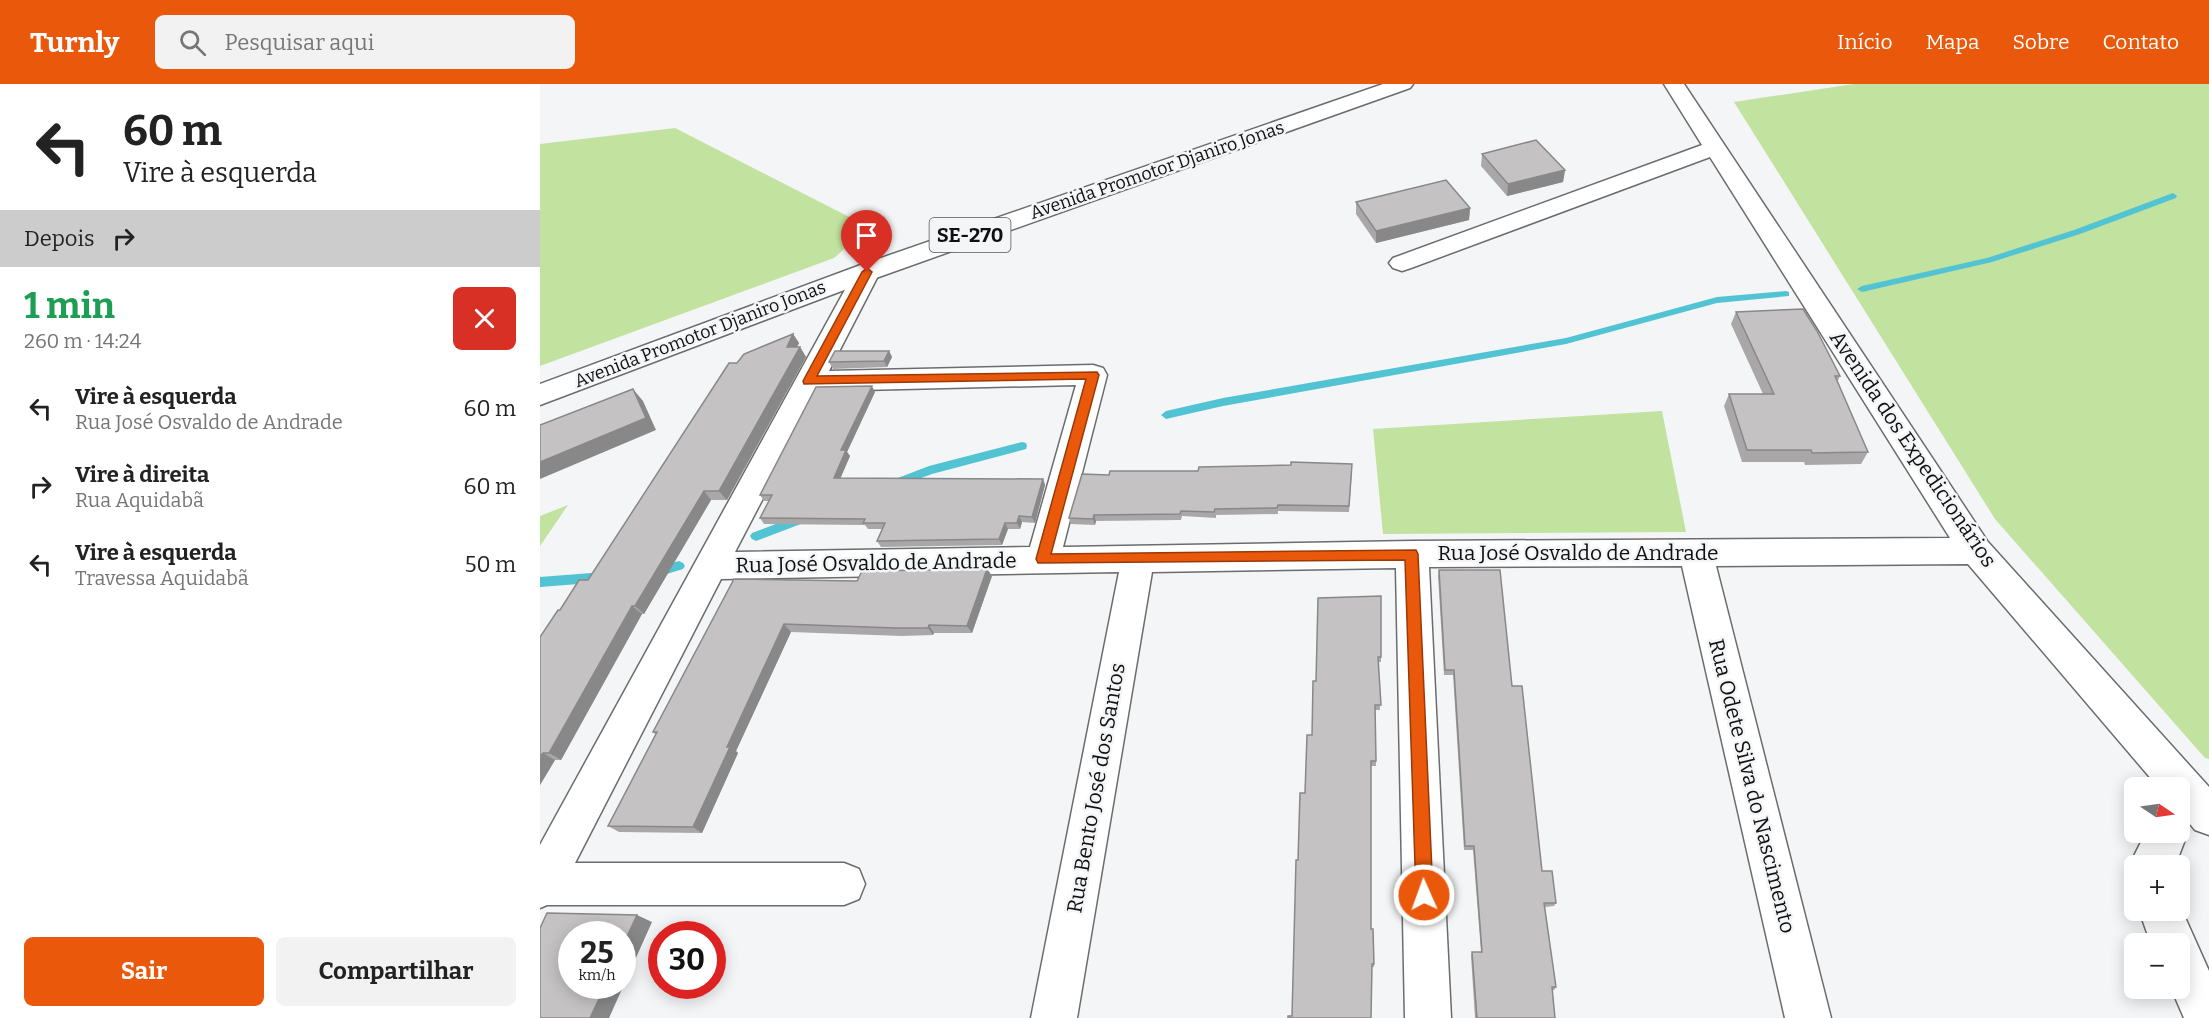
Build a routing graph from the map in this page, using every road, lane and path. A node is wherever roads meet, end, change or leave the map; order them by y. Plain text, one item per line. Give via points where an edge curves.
1 (1403, 84) edge
2 (1674, 84) edge
3 (1717, 147) junction
4 (1402, 263) dead end
5 (867, 272) junction
6 (809, 381) junction
7 (540, 395) edge
8 (1976, 551) junction
9 (1696, 553) junction
10 (1412, 554) junction
11 (1138, 558) junction
12 (1043, 559) junction
13 (711, 566) junction
14 (2193, 808) edge
15 (844, 884) dead end
16 (541, 885) edge
17 (2190, 980) edge
18 (1054, 1018) edge
19 (1428, 1018) edge
20 (1808, 1018) edge
21 (2207, 1018) edge

1 - 5 street, Avenida Promotor Djaniro Jonas / SE-270
2 - 3 street, Avenida dos Expedicionários
3 - 4 street
3 - 8 street, Avenida dos Expedicionários
5 - 6 street
5 - 7 street, Avenida Promotor Djaniro Jonas / SE-270
6 - 12 street via 1093,375
6 - 13 street
8 - 9 street, Rua José Osvaldo de Andrade
8 - 14 street, Avenida dos Expedicionários
9 - 10 street, Rua José Osvaldo de Andrade
9 - 20 street, Rua Odete Silva do Nascimento
10 - 11 street, Rua José Osvaldo de Andrade
10 - 19 street
11 - 12 street, Rua José Osvaldo de Andrade
11 - 18 street, Rua Bento José dos Santos
12 - 13 street, Rua José Osvaldo de Andrade
13 - 16 street
15 - 16 street
17 - 21 street

